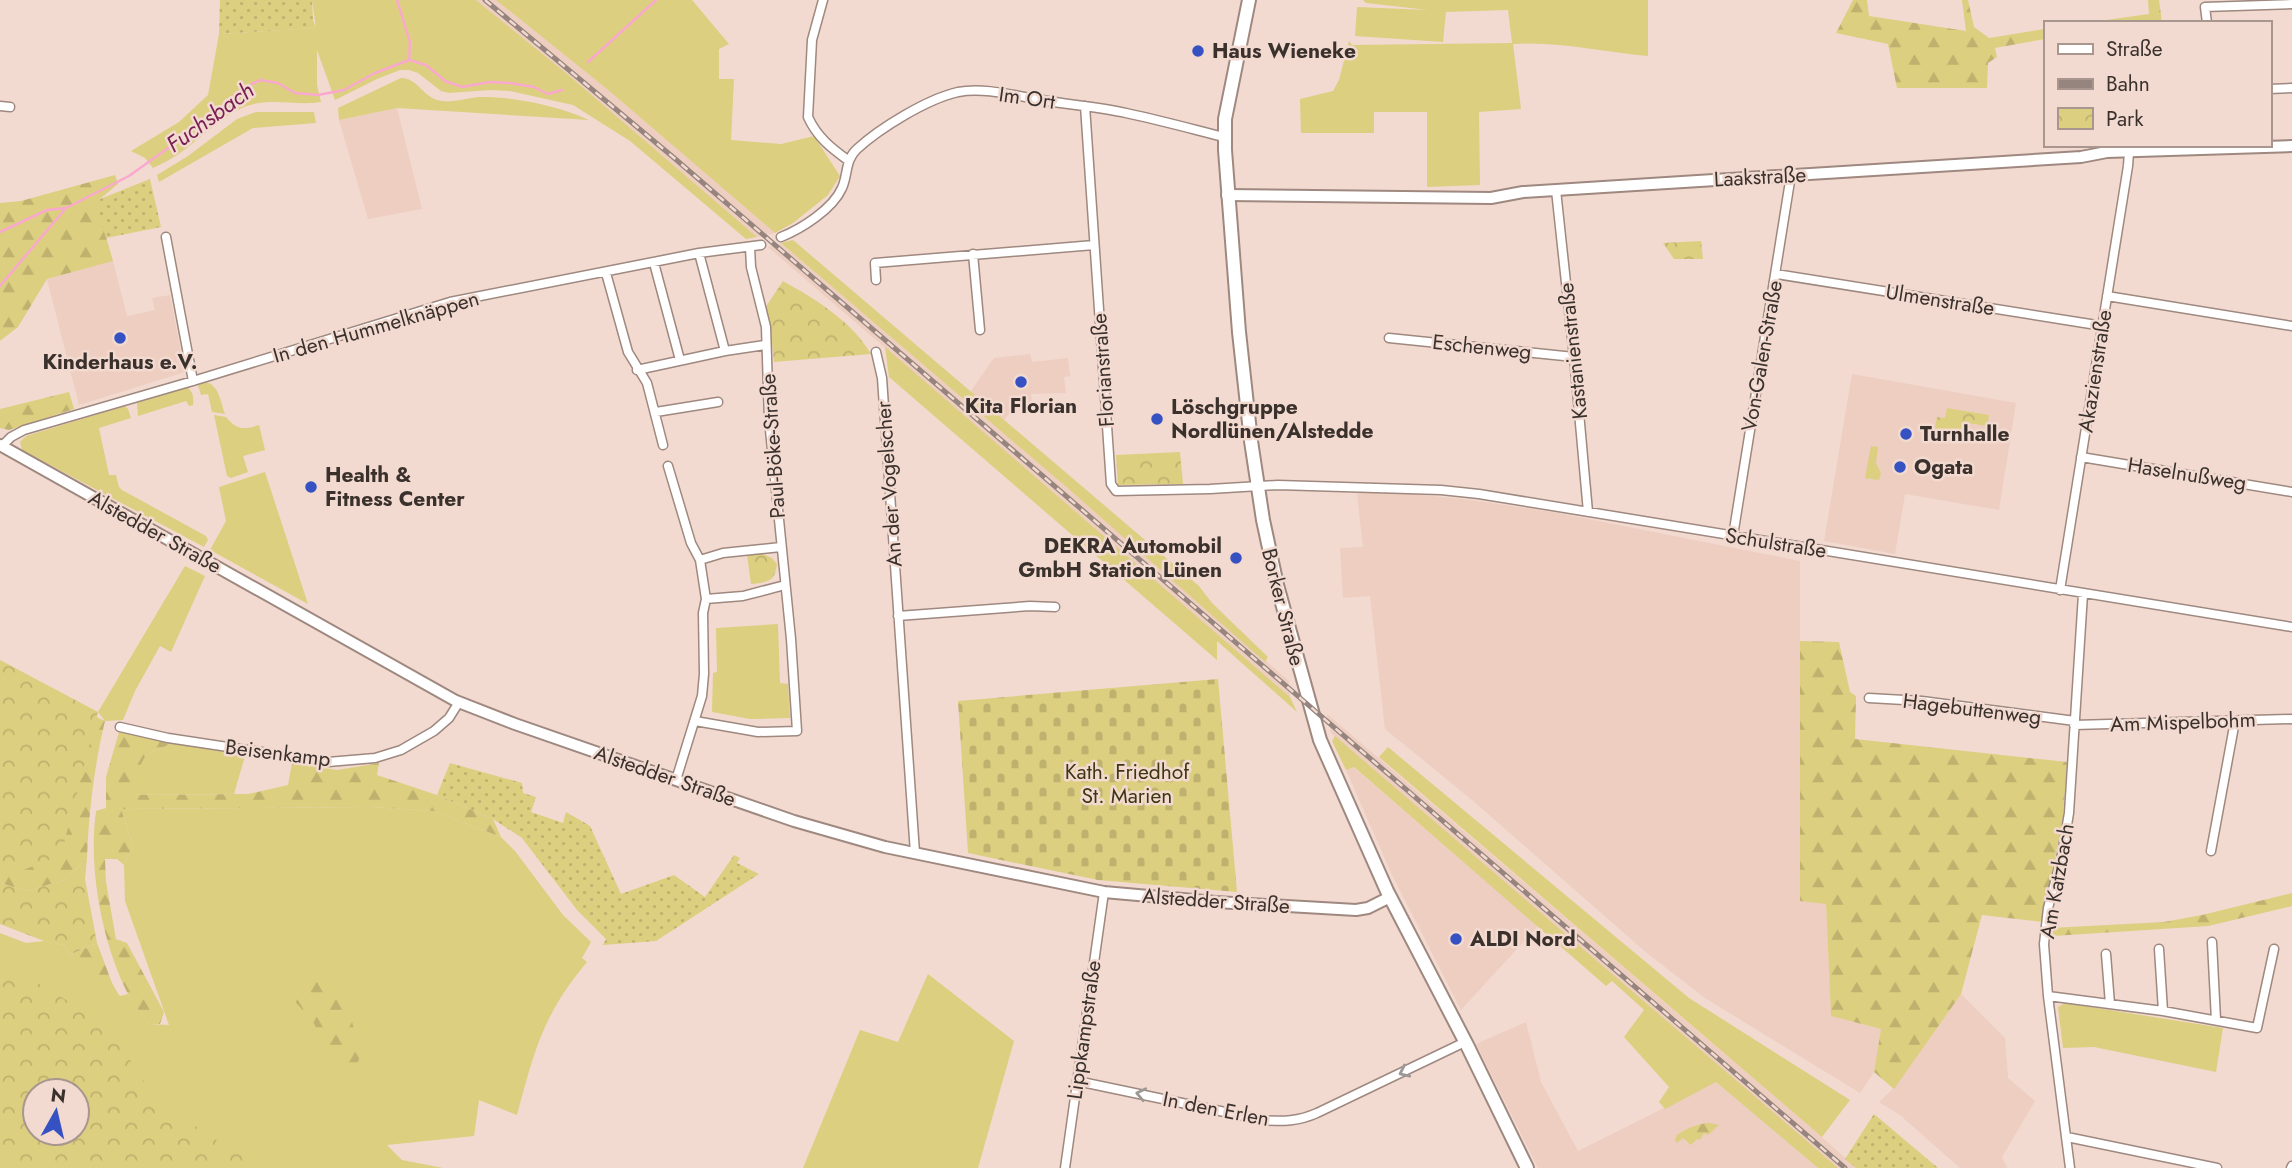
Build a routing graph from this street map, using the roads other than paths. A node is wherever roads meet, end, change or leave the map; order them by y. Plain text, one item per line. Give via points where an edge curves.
1 (823, 0) edge
2 (1248, 0) edge
3 (2292, 4) edge
4 (2207, 21) edge
5 (2292, 88) edge
6 (2271, 89) edge
7 (0, 106) edge
8 (1085, 106) junction
9 (10, 107) dead end
10 (1224, 136) junction
11 (2271, 146) edge
12 (2292, 146) edge
13 (2220, 147) edge
14 (2129, 152) junction
15 (849, 160) junction
16 (1791, 175) junction
17 (1556, 190) junction
18 (1227, 195) junction
19 (166, 237) dead end
20 (781, 237) dead end
21 (761, 245) dead end
22 (1094, 245) junction
23 (750, 247) junction
24 (699, 253) junction
25 (973, 254) junction
26 (654, 263) junction
27 (606, 273) junction
28 (1776, 274) junction
29 (876, 279) dead end
30 (2107, 296) junction
31 (2103, 326) junction
32 (2292, 326) edge
33 (979, 330) dead end
34 (1389, 338) dead end
35 (765, 345) junction
36 (725, 351) junction
37 (876, 352) dead end
38 (1574, 357) junction
39 (680, 360) junction
40 (637, 370) junction
41 (193, 382) junction
42 (718, 402) dead end
43 (656, 412) junction
44 (1, 445) edge
45 (663, 445) dead end
46 (2081, 457) junction
47 (668, 466) dead end
48 (1258, 486) junction
49 (2292, 492) edge
50 (1588, 512) junction
51 (1732, 537) junction
52 (780, 547) junction
53 (700, 560) junction
54 (785, 585) junction
55 (2060, 590) junction
56 (2082, 594) junction
57 (706, 599) junction
58 (1055, 607) dead end
59 (898, 616) junction
60 (2292, 627) edge
61 (1869, 698) dead end
62 (459, 702) junction
63 (2292, 719) edge
64 (695, 721) junction
65 (2235, 721) junction
66 (2074, 723) junction
67 (120, 727) dead end
68 (676, 780) junction
69 (2211, 851) dead end
70 (915, 853) junction
71 (1104, 892) junction
72 (1390, 897) junction
73 (2212, 942) dead end
74 (2159, 949) dead end
75 (2274, 949) dead end
76 (2106, 954) dead end
77 (2048, 996) junction
78 (2110, 1004) junction
79 (2163, 1012) junction
80 (2216, 1020) junction
81 (1465, 1042) junction
82 (1077, 1081) junction
83 (2067, 1137) junction
84 (1065, 1168) edge
85 (1527, 1168) edge
86 (2070, 1168) edge
87 (2217, 1168) edge

1 - 15 street via 812,40 808,117 828,146
2 - 10 main road, Borker Straße
3 - 4 street via 2205,7
5 - 6 street
7 - 9 street
8 - 10 street, Im Ort
8 - 15 street, Im Ort via 998,92 960,92 902,117
8 - 22 street, Florianstraße
10 - 18 main road, Borker Straße
11 - 12 street, Laakstraße
13 - 14 street, Laakstraße
14 - 16 street, Laakstraße
14 - 30 street, Akazienstraße
15 - 20 street via 843,188 835,199 815,218
16 - 17 street, Laakstraße
16 - 28 street, Von-Galen-Straße
17 - 18 street, Laakstraße via 1484,198
17 - 38 street, Kastanienstraße
18 - 48 main road, Borker Straße via 1238,332
19 - 41 street
21 - 23 street, In den Hummelknäppen
22 - 25 street
22 - 48 street, Florianstraße via 1113,488 1121,492
23 - 24 street, In den Hummelknäppen
23 - 35 street, Paul-Böke-Straße via 766,327
24 - 26 street, In den Hummelknäppen
24 - 36 street
25 - 29 street via 875,263
25 - 33 street
26 - 27 street, In den Hummelknäppen
26 - 39 street
27 - 40 street
27 - 41 street, In den Hummelknäppen via 450,302
28 - 31 street, Ulmenstraße
28 - 51 street, Von-Galen-Straße
30 - 31 street, Akazienstraße
30 - 32 street
31 - 46 street, Akazienstraße
34 - 38 street, Eschenweg
35 - 36 street, Paul-Böke-Straße
35 - 52 street, Paul-Böke-Straße
36 - 39 street, Paul-Böke-Straße
37 - 59 street, An der Vogelscher via 882,379
38 - 50 street, Kastanienstraße
39 - 40 street, Paul-Böke-Straße
40 - 43 street via 647,383
41 - 44 street, In den Hummelknäppen via 24,430
42 - 43 street
43 - 45 street
44 - 62 street, Alstedder Straße
46 - 49 street, Haselnußweg
46 - 55 street, Akazienstraße
47 - 53 street
48 - 50 street, Schulstraße via 1441,490
48 - 72 main road, Borker Straße via 1274,574 1314,722
50 - 51 street, Schulstraße
51 - 55 street, Schulstraße
52 - 53 street, Paul-Böke-Straße
52 - 54 street, Paul-Böke-Straße
53 - 57 street
54 - 57 street via 743,596
54 - 64 street, Paul-Böke-Straße via 797,731 758,732
55 - 56 street, Schulstraße
56 - 60 street, Schulstraße
56 - 66 street, Am Katzbach
57 - 64 street via 704,674
58 - 59 street
59 - 70 street, An der Vogelscher
61 - 66 street, Hagebuttenweg
62 - 67 street, Beisenkamp via 434,731 401,750 375,758 328,762
62 - 68 street, Alstedder Straße
63 - 65 street, Am Mispelbohm
64 - 68 street
65 - 66 street, Am Mispelbohm
65 - 69 street
66 - 77 street, Am Katzbach via 2066,841 2048,908 2044,944
68 - 70 street, Alstedder Straße via 835,835
70 - 71 street, Alstedder Straße
71 - 72 street, Alstedder Straße via 1356,910
71 - 82 street, Lippkampstraße
72 - 81 main road, Borker Straße
73 - 80 street
74 - 79 street
75 - 80 street via 2257,1028
76 - 78 street
77 - 78 street
77 - 83 street, Am Katzbach
78 - 79 street
79 - 80 street
81 -> 82 street, In den Erlen via 1317,1113 1285,1122
81 - 85 main road, Borker Straße
82 - 84 street, Lippkampstraße
83 - 86 street, Am Katzbach
83 - 87 street

